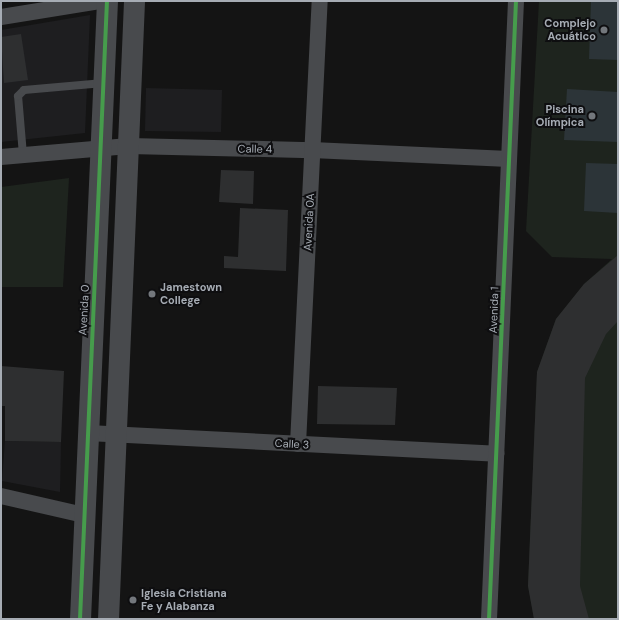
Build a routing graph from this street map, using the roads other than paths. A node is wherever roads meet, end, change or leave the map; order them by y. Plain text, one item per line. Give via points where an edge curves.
1 (100, 1) edge
2 (107, 1) edge
3 (134, 1) edge
4 (320, 1) edge
5 (516, 1) edge
6 (1, 17) edge
7 (104, 83) junction
8 (129, 146) junction
9 (101, 148) junction
10 (312, 150) junction
11 (24, 155) junction
12 (1, 157) edge
13 (509, 159) junction
14 (88, 433) junction
15 (115, 434) junction
16 (298, 444) junction
17 (496, 454) junction
18 (1, 496) edge
19 (84, 515) junction
20 (80, 619) edge
21 (108, 619) edge
22 (489, 619) edge

1 - 6 street
2 - 7 street, Avenida 0
3 - 8 street
4 - 10 street, Avenida 0A
5 - 13 street, Avenida 1
7 - 9 street, Avenida 0
7 - 11 lane via 24,90 18,96
8 - 9 street, Calle 4
8 - 10 street, Calle 4
8 - 15 street
9 - 11 street, Calle 4
9 - 14 street, Avenida 0
10 - 13 street, Calle 4
10 - 16 street, Avenida 0A
11 - 12 street, Calle 4
13 - 17 street, Avenida 1
14 - 15 street, Calle 3
14 - 19 street, Avenida 0
15 - 16 street, Calle 3
15 - 21 street
16 - 17 street, Calle 3
17 - 22 street, Avenida 1
18 - 19 street
19 - 20 street, Avenida 0

